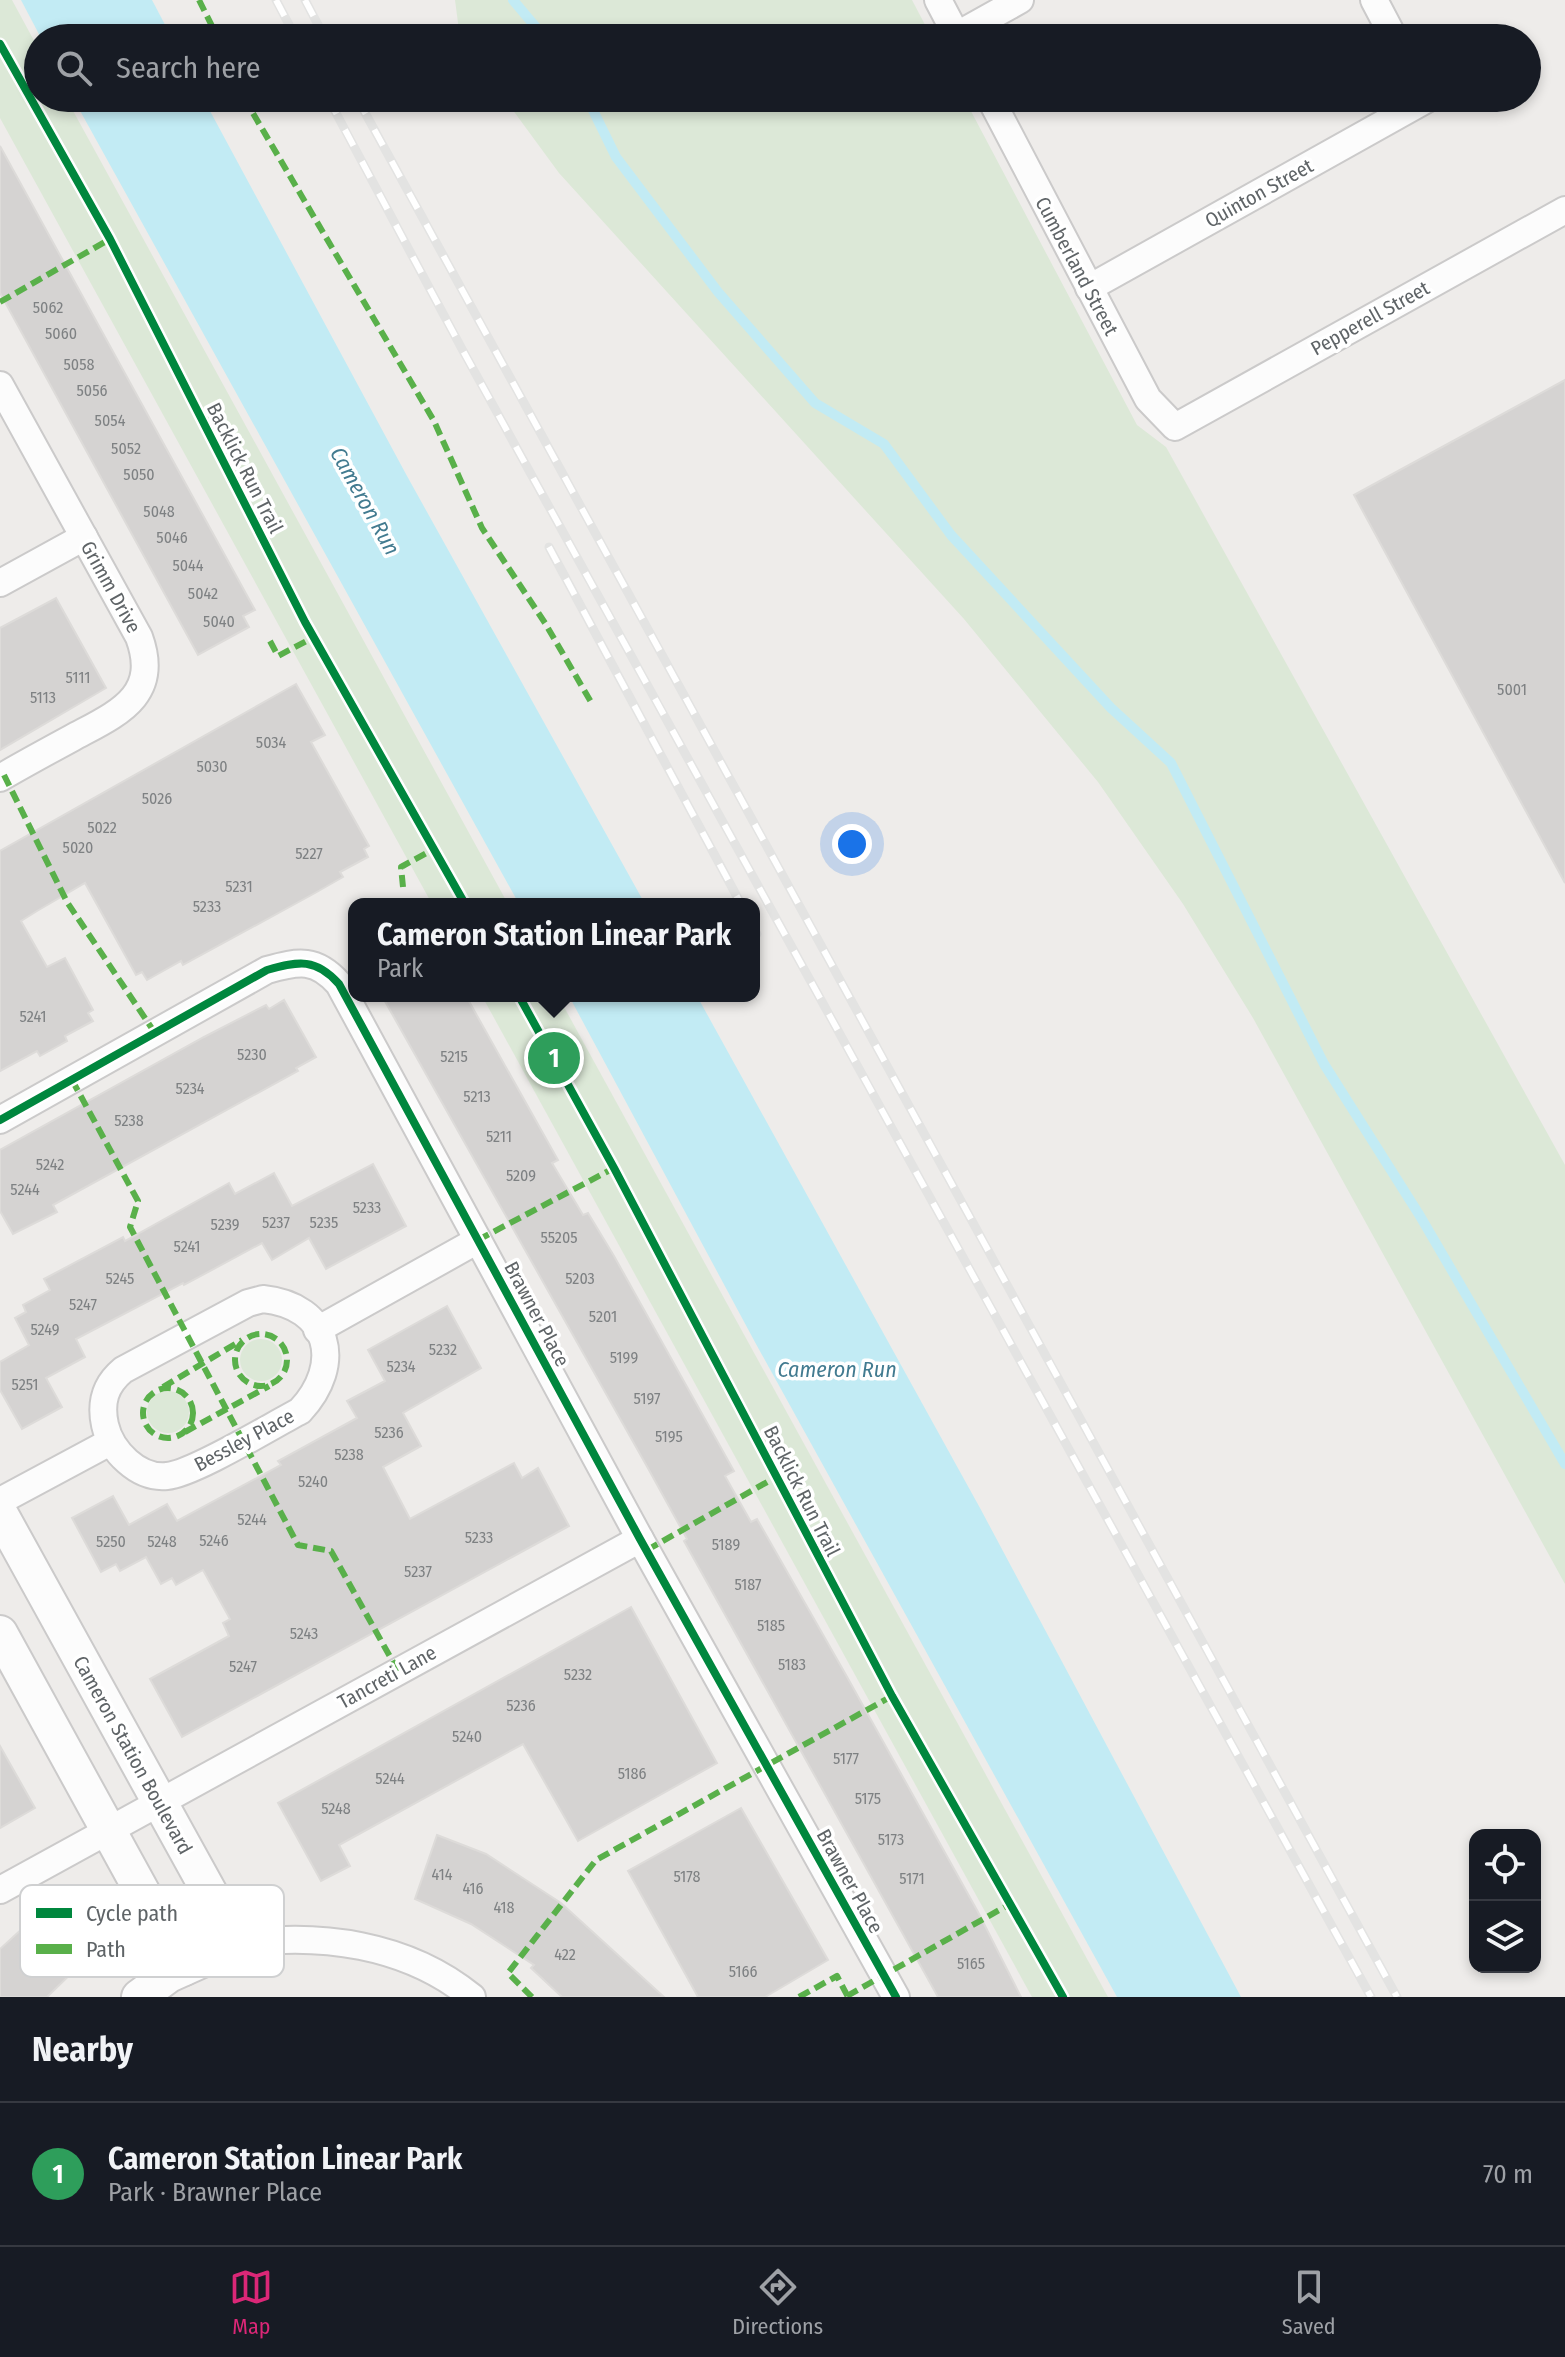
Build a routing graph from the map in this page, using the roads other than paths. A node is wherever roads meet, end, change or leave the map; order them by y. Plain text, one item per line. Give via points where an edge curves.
1 (938, 0) edge
2 (1020, 0) edge
3 (1374, 0) edge
4 (951, 24) edge
5 (979, 24) edge
6 (1387, 24) edge
7 (997, 112) edge
8 (1402, 112) edge
9 (1565, 210) edge
10 (1089, 288) junction
11 (0, 385) edge
12 (1175, 427) joint
13 (84, 537) junction
14 (0, 583) edge
15 (0, 778) edge
16 (348, 1001) edge
17 (349, 1002) edge
18 (0, 1120) edge
19 (478, 1240) junction
20 (317, 1330) junction
21 (110, 1442) junction
22 (0, 1501) edge
23 (0, 1513) edge
24 (640, 1539) junction
25 (0, 1633) edge
26 (134, 1816) junction
27 (157, 1885) edge
28 (190, 1885) edge
29 (0, 1890) edge
30 (284, 1941) edge
31 (170, 1977) edge
32 (139, 1997) edge
33 (472, 1997) edge
34 (896, 1997) edge

1 - 4 street
2 - 5 street
3 - 6 street
7 - 10 street, Cumberland Street
8 - 10 street, Quinton Street
9 - 12 street, Pepperell Street
10 - 12 street, Cumberland Street via 1148,399
11 - 13 street, Grimm Drive
13 - 14 street
13 - 15 street, Grimm Drive via 139,637 144,678 122,711
16 - 18 street, Brawner Place via 326,970 312,963 267,970
17 - 19 street, Brawner Place
19 - 20 street
19 - 24 street, Brawner Place
20 - 21 street via 297,1305 263,1299 123,1370 104,1398
20 - 21 street, Bessley Place via 326,1347 327,1367 322,1383 300,1411 164,1477 137,1468
21 - 22 street
23 - 26 street, Cameron Station Boulevard
24 - 26 street, Tancreti Lane
24 - 34 street, Brawner Place
25 - 26 street, Cameron Station Boulevard
26 - 27 street, Cameron Station Boulevard
26 - 28 street, Cameron Station Boulevard
26 - 29 street, Tancreti Lane
30 - 33 street via 346,1943 425,1966
31 - 32 street

